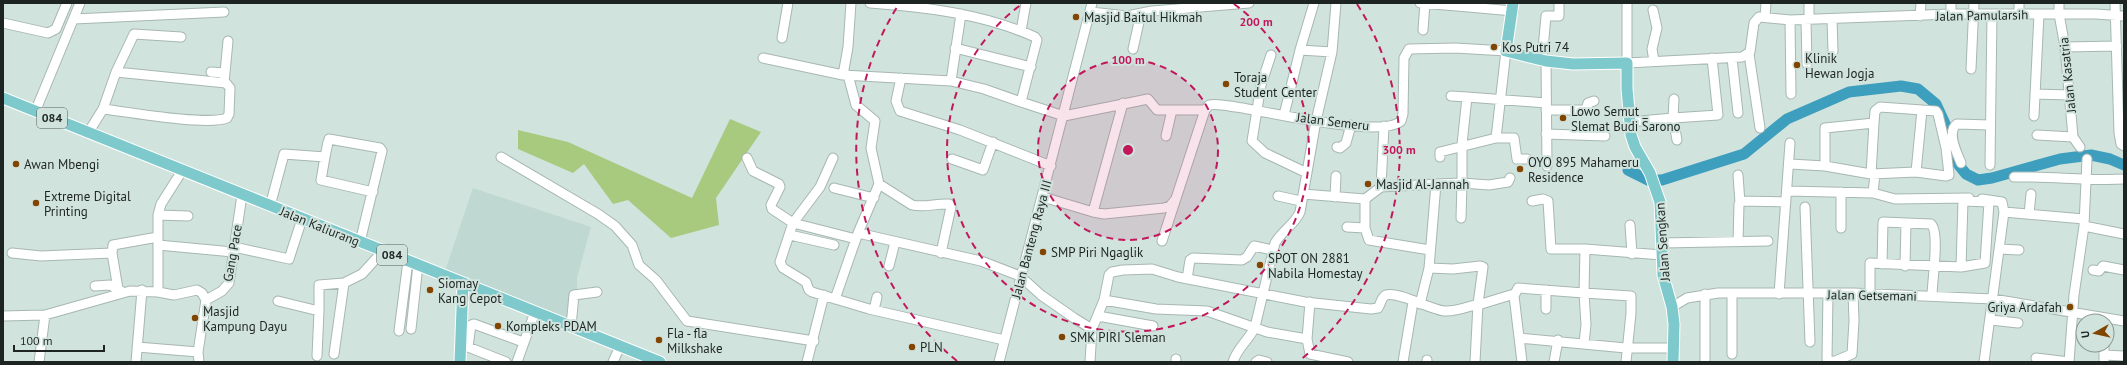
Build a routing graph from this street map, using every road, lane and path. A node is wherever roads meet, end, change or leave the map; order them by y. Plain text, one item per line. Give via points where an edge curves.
1 (67, 3) edge
2 (80, 3) edge
3 (788, 3) edge
4 (851, 3) edge
5 (870, 3) edge
6 (1026, 3) edge
7 (1249, 3) edge
8 (1314, 3) edge
9 (1336, 3) edge
10 (1420, 3) edge
11 (1425, 3) edge
12 (1559, 3) edge
13 (1627, 3) edge
14 (1766, 3) edge
15 (1810, 3) edge
16 (1921, 3) edge
17 (1951, 3) edge
18 (1974, 3) edge
19 (2019, 3) edge
20 (2059, 3) edge
21 (2115, 3) edge
22 (900, 4) edge
23 (1457, 5) edge
24 (1092, 7) edge
25 (1152, 7) edge
26 (1513, 7) edge
27 (1653, 10) dead end
28 (224, 12) dead end
29 (1141, 13) junction
30 (961, 14) junction
31 (1951, 14) junction
32 (1992, 14) junction
33 (2019, 14) junction
34 (2039, 14) junction
35 (2059, 14) junction
36 (1974, 15) junction
37 (1920, 16) junction
38 (2120, 16) edge
39 (1765, 17) junction
40 (74, 18) junction
41 (1832, 19) junction
42 (1790, 20) junction
43 (1808, 20) junction
44 (3, 23) edge
45 (138, 24) dead end
46 (1423, 30) dead end
47 (1021, 31) junction
48 (134, 34) junction
49 (181, 37) dead end
50 (782, 38) dead end
51 (228, 41) dead end
52 (2116, 46) junction
53 (2065, 47) junction
54 (955, 48) junction
55 (1133, 49) dead end
56 (1300, 50) junction
57 (1506, 51) junction
58 (1833, 51) dead end
59 (1332, 52) junction
60 (1749, 54) junction
61 (1271, 55) dead end
62 (763, 58) dead end
63 (1712, 58) junction
64 (1732, 58) junction
65 (1544, 60) junction
66 (1654, 61) junction
67 (1628, 63) junction
68 (1807, 64) dead end
69 (1030, 67) junction
70 (1971, 69) dead end
71 (116, 72) junction
72 (211, 72) dead end
73 (845, 75) junction
74 (224, 78) junction
75 (901, 78) junction
76 (951, 81) junction
77 (1791, 94) dead end
78 (2035, 94) junction
79 (2070, 95) junction
80 (1451, 96) dead end
81 (1467, 96) junction
82 (3, 98) edge
83 (1674, 99) dead end
84 (1594, 101) dead end
85 (1021, 102) junction
86 (1123, 103) junction
87 (1500, 103) junction
88 (1546, 106) junction
89 (2121, 106) edge
90 (103, 109) junction
91 (1172, 110) junction
92 (1205, 110) junction
93 (1256, 110) junction
94 (1922, 110) junction
95 (35, 112) junction
96 (1738, 113) dead end
97 (1284, 115) junction
98 (1064, 116) junction
99 (2034, 116) dead end
100 (1672, 118) junction
101 (1316, 121) junction
102 (1629, 122) junction
103 (1874, 123) junction
104 (1351, 125) junction
105 (1990, 125) junction
106 (1384, 126) junction
107 (1760, 128) dead end
108 (88, 133) junction
109 (1546, 134) junction
110 (2037, 135) dead end
111 (1166, 136) dead end
112 (1605, 136) dead end
113 (2073, 137) junction
114 (1496, 138) junction
115 (1677, 140) dead end
116 (992, 142) junction
117 (1790, 143) dead end
118 (2122, 145) edge
119 (1462, 146) junction
120 (1337, 147) dead end
121 (2080, 147) dead end
122 (325, 157) junction
123 (501, 157) dead end
124 (1440, 157) dead end
125 (747, 158) dead end
126 (833, 158) dead end
127 (952, 159) dead end
128 (1527, 159) dead end
129 (2087, 159) dead end
130 (1960, 163) dead end
131 (1790, 164) junction
132 (1990, 165) dead end
133 (1051, 166) junction
134 (1547, 166) dead end
135 (1825, 166) junction
136 (182, 171) junction
137 (1916, 172) junction
138 (1307, 173) junction
139 (1873, 174) junction
140 (1738, 175) dead end
141 (1336, 176) dead end
142 (2014, 177) dead end
143 (1510, 178) dead end
144 (2124, 179) edge
145 (2086, 180) junction
146 (1462, 183) junction
147 (879, 184) junction
148 (1436, 184) junction
149 (1381, 187) junction
150 (834, 188) dead end
151 (1788, 191) junction
152 (373, 192) junction
153 (1841, 192) junction
154 (1874, 193) junction
155 (2031, 194) dead end
156 (242, 195) junction
157 (1177, 196) junction
158 (1278, 196) dead end
159 (1302, 197) junction
160 (1335, 197) junction
161 (874, 198) junction
162 (1365, 198) junction
163 (1042, 199) junction
164 (1532, 201) dead end
165 (1786, 202) junction
166 (1740, 203) junction
167 (270, 206) junction
168 (1805, 207) dead end
169 (1092, 212) junction
170 (2004, 212) junction
171 (2029, 214) junction
172 (158, 215) junction
173 (188, 216) dead end
174 (1461, 218) dead end
175 (302, 219) junction
176 (1906, 222) junction
177 (793, 223) junction
178 (2084, 223) junction
179 (1630, 225) dead end
180 (1347, 227) dead end
181 (1366, 228) junction
182 (1841, 228) dead end
183 (2124, 234) edge
184 (790, 235) junction
185 (857, 236) junction
186 (158, 241) junction
187 (1162, 241) dead end
188 (1768, 241) dead end
189 (360, 242) junction
190 (895, 242) junction
191 (1738, 242) junction
192 (1662, 243) junction
193 (834, 245) dead end
194 (233, 249) junction
195 (1999, 249) junction
196 (1273, 250) junction
197 (1430, 250) junction
198 (1585, 250) junction
199 (2019, 250) dead end
200 (383, 251) junction
201 (12, 253) dead end
202 (112, 253) junction
203 (941, 253) junction
204 (1632, 254) junction
205 (1662, 255) junction
206 (413, 263) junction
207 (1882, 264) junction
208 (889, 266) dead end
209 (1905, 266) junction
210 (1935, 267) junction
211 (1961, 267) junction
212 (1430, 268) junction
213 (2093, 270) dead end
214 (2124, 270) edge
215 (1020, 276) junction
216 (1187, 279) junction
217 (344, 283) junction
218 (463, 283) junction
219 (94, 286) dead end
220 (120, 290) junction
221 (142, 290) junction
222 (1546, 290) junction
223 (158, 292) junction
224 (597, 292) dead end
225 (1263, 293) junction
226 (1732, 293) junction
227 (1828, 293) junction
228 (1853, 293) junction
229 (1514, 294) junction
230 (1584, 294) junction
231 (1705, 294) junction
232 (1779, 294) junction
233 (1808, 294) junction
234 (1870, 294) junction
235 (824, 295) junction
236 (1934, 296) junction
237 (877, 297) dead end
238 (835, 299) junction
239 (1992, 299) junction
240 (206, 300) junction
241 (1104, 300) junction
242 (278, 301) dead end
243 (1310, 302) junction
244 (1416, 303) junction
245 (1478, 304) junction
246 (1672, 307) junction
247 (1546, 309) dead end
248 (874, 310) junction
249 (319, 312) junction
250 (535, 312) junction
251 (2073, 313) junction
252 (45, 315) junction
253 (3, 316) edge
254 (1098, 316) junction
255 (1991, 320) junction
256 (2018, 323) dead end
257 (571, 326) junction
258 (1153, 326) dead end
259 (1255, 327) junction
260 (411, 329) dead end
261 (1092, 329) junction
262 (399, 331) dead end
263 (1520, 338) junction
264 (1307, 339) junction
265 (1004, 340) junction
266 (1558, 340) junction
267 (814, 341) junction
268 (523, 342) junction
269 (1810, 342) dead end
270 (1584, 343) junction
271 (620, 346) junction
272 (137, 347) junction
273 (1626, 348) junction
274 (1674, 348) junction
275 (198, 352) junction
276 (334, 354) dead end
277 (1732, 354) dead end
278 (317, 356) dead end
279 (2124, 356) edge
280 (2036, 358) dead end
281 (2104, 359) edge
282 (39, 362) edge
283 (136, 362) edge
284 (199, 362) edge
285 (460, 362) edge
286 (506, 362) edge
287 (517, 362) edge
288 (613, 362) edge
289 (660, 362) edge
290 (807, 362) edge
291 (999, 362) edge
292 (1090, 362) edge
293 (1233, 362) edge
294 (1256, 362) edge
295 (1267, 362) edge
296 (1348, 362) edge
297 (1403, 362) edge
298 (1475, 362) edge
299 (1522, 362) edge
300 (1554, 362) edge
301 (1626, 362) edge
302 (1674, 362) edge
303 (1705, 362) edge
304 (1833, 362) edge
305 (1984, 362) edge
306 (2069, 362) edge

1 - 44 street via 56,29 48,33
2 - 40 street
3 - 50 street
4 - 73 street
5 - 22 street
6 - 47 street
7 - 25 street
8 - 56 street
9 - 59 street
10 - 11 street
11 - 23 street
11 - 46 street
12 - 65 street via 1559,16 1546,16
13 - 67 street
14 - 39 street
15 - 43 street
16 - 37 street
17 - 31 street
18 - 36 street
19 - 33 street
20 - 35 street, Jalan Kasatria
21 - 38 street
22 - 30 street
23 - 26 street
24 - 29 street via 1127,16
24 - 98 street, Jalan Banteng Raya III
25 - 29 street
26 - 57 main road
27 - 66 street via 1657,28 1652,49
28 - 40 street
29 - 55 street
30 - 47 street
30 - 54 street
31 - 36 street, Jalan Pamularsih
31 - 37 street, Jalan Pamularsih
32 - 33 street, Jalan Pamularsih
32 - 36 street, Jalan Pamularsih
32 - 105 street
33 - 34 street, Jalan Pamularsih
34 - 35 street, Jalan Pamularsih
34 - 78 street
35 - 38 street, Jalan Pamularsih
35 - 53 street, Jalan Kasatria
36 - 70 street
37 - 41 street, Jalan Pamularsih
38 - 52 street
39 - 42 street, Jalan Pamularsih
39 - 60 street via 1755,20
40 - 95 street
41 - 43 street, Jalan Pamularsih
41 - 58 street
42 - 43 street, Jalan Pamularsih
42 - 77 street
43 - 68 street
45 - 48 street
47 - 69 street via 1037,40
48 - 49 street
48 - 71 street
51 - 74 street
52 - 53 street
52 - 89 street
53 - 79 street, Jalan Kasatria
54 - 69 street
54 - 76 street
56 - 59 street
56 - 97 street
57 - 65 main road
57 - 87 street
57 - 106 street, Jalan Semeru via 1409,49 1404,58 1403,116 1399,123
59 - 101 street
60 - 64 street
60 - 107 street
61 - 93 street
62 - 73 street
63 - 64 street
63 - 66 street
63 - 100 street via 1718,115
64 - 96 street
65 - 67 main road via 1578,64
65 - 88 street
66 - 67 street
67 - 102 main road
69 - 85 street
71 - 74 street
71 - 90 street
72 - 74 street
73 - 75 street
73 - 147 street via 855,103 875,121 871,148
74 - 90 street via 230,88 229,114 223,120
75 - 76 street
75 - 116 street via 896,101 900,111
76 - 85 street
78 - 79 street
78 - 99 street
79 - 113 street, Jalan Kasatria
80 - 81 street
81 - 87 street
81 - 119 street
82 - 95 main road, Jalan Kaliurang / 084
83 - 100 street
84 - 88 street via 1588,103 1586,110
85 - 98 street
86 - 91 street via 1148,99 1152,101 1155,110
86 - 98 street
86 - 169 street
87 - 88 street
87 - 114 street
88 - 109 street
89 - 118 street
90 - 108 street
91 - 92 street
91 - 111 street
92 - 93 street, Jalan Semeru via 1211,104
92 - 157 street
93 - 97 street, Jalan Semeru
93 - 138 street via 1252,142 1265,153
94 - 103 street via 1878,107
94 - 137 street
94 - 137 street via 1936,111 1938,114 1949,175
95 - 108 main road, Jalan Kaliurang / 084
97 - 101 street, Jalan Semeru
98 - 133 street, Jalan Banteng Raya III
100 - 102 street
100 - 115 street
101 - 104 street, Jalan Semeru
101 - 138 street
102 - 192 main road, Jalan Sengkan via 1635,146 1659,193
103 - 135 street via 1825,128
103 - 139 street
104 - 106 street, Jalan Semeru
104 - 120 street via 1346,143 1340,148
105 - 130 street via 1955,126 1952,131 1953,141
105 - 132 street
106 - 149 street
108 - 136 main road, Jalan Kaliurang / 084
109 - 112 street
109 - 134 street
110 - 113 street
113 - 121 street
114 - 119 street
114 - 128 street via 1514,138 1517,159
116 - 127 street via 983,170
116 - 133 street
117 - 131 street
119 - 124 street via 1440,152
119 - 146 street
122 - 152 street via 320,180
122 - 152 street via 328,140 381,149 383,153
122 - 167 street via 284,154
123 - 267 street via 615,226 632,245 639,265 656,280 687,321
125 - 177 street via 753,171 779,184 771,208
126 - 177 street via 820,187
129 - 145 street
131 - 135 street
131 - 151 street
133 - 163 street, Jalan Banteng Raya III
135 - 139 street
136 - 156 main road, Jalan Kaliurang / 084
136 - 172 street via 161,204
137 - 139 street
138 - 159 street
139 - 154 street
140 - 166 street
141 - 160 street
142 - 145 street
143 - 146 street via 1508,182 1501,184
144 - 145 street
145 - 178 street
146 - 148 street
146 - 174 street
147 - 161 street
147 - 203 street via 912,205 949,204 951,211
148 - 149 street
148 - 197 street
149 - 162 street
150 - 161 street
151 - 153 street
151 - 165 street
152 - 189 street
153 - 154 street
153 - 182 street
154 - 170 street via 1895,199 1994,199 2002,202
155 - 171 street
156 - 167 main road, Jalan Kaliurang / 084
156 - 194 street, Gang Pace
157 - 169 street via 1170,206 1164,208 1104,214
157 - 187 street
158 - 159 street
159 - 160 street
159 - 196 street via 1298,217 1279,236
160 - 162 street
161 - 185 street
162 - 181 street
163 - 169 street
163 - 215 street, Jalan Banteng Raya III
164 - 198 street via 1548,201 1551,249
165 - 166 street
165 - 232 street
166 - 191 street
167 - 175 main road, Jalan Kaliurang / 084
168 - 233 street
170 - 171 street
170 - 195 street
171 - 178 street
172 - 173 street
172 - 186 street
175 - 189 main road, Jalan Kaliurang / 084
175 - 194 street via 288,259
176 - 207 street via 1883,222
176 - 209 street
176 - 210 street via 1928,222 1934,227
177 - 184 street
177 - 185 street
178 - 183 street
178 - 251 street
179 - 204 street
180 - 181 street
181 - 197 street via 1370,241
184 - 193 street
184 - 235 street via 780,265 806,282 808,290
185 - 190 street
185 - 238 street
186 - 194 street
186 - 202 street via 113,245
186 - 223 street
188 - 191 street
189 - 200 main road, Jalan Kaliurang / 084
190 - 203 street
190 - 208 street
191 - 192 street
192 - 205 main road, Jalan Sengkan
194 - 240 street, Gang Pace via 228,286
195 - 199 street
195 - 239 street
196 - 216 street via 1254,246 1247,257 1240,260 1193,258 1190,260
196 - 225 street
197 - 212 street
198 - 204 street
198 - 230 street
200 - 206 main road, Jalan Kaliurang / 084
200 - 217 street via 367,270
201 - 202 street via 41,256
202 - 220 street
203 - 215 street via 981,261
204 - 205 street
205 - 246 main road, Jalan Sengkan via 1664,283
206 - 218 main road, Jalan Kaliurang / 084
206 - 260 street
206 - 262 street
207 - 209 street
207 - 234 street via 1870,263
209 - 210 street
210 - 211 street
210 - 236 street
211 - 211 street via 1963,201 1989,202 1986,262
212 - 244 street
212 - 245 street via 1482,266
213 - 214 street via 2099,271 2104,266
215 - 261 street via 1063,311
215 - 265 street, Jalan Banteng Raya III
216 - 225 street
216 - 241 street via 1152,270 1112,272 1109,275
217 - 249 street via 318,286
217 - 276 street
218 - 250 main road, Jalan Kaliurang / 084
218 - 285 main road
219 - 220 street via 110,286
220 - 221 street
220 - 252 street
221 - 223 street
221 - 272 street
222 - 229 street via 1520,288 1516,289
222 - 230 street
222 - 247 street
223 - 240 street via 174,295 197,290
224 - 257 street via 574,295
225 - 243 street
225 - 259 street
226 - 231 street, Jalan Getsemani
226 - 232 street, Jalan Getsemani
226 - 277 street
227 - 228 street, Jalan Getsemani
227 - 233 street, Jalan Getsemani
227 - 304 street via 1827,359
228 - 234 street, Jalan Getsemani
228 - 304 street via 1852,354
229 - 245 street
229 - 263 street
230 - 270 street
230 - 273 street via 1631,296 1632,313
231 - 246 street, Jalan Getsemani via 1687,298
231 - 303 street
232 - 233 street, Jalan Getsemani
233 - 269 street
234 - 236 street, Jalan Getsemani
235 - 238 street
235 - 267 street
236 - 239 street, Jalan Getsemani
237 - 248 street
238 - 248 street
239 - 251 street, Jalan Getsemani
239 - 255 street
240 - 275 street
241 - 254 street
241 - 259 street via 1156,309 1207,311
242 - 249 street
243 - 244 street via 1371,309 1379,307 1383,297 1388,294
243 - 264 street
244 - 245 street via 1445,311
244 - 297 street
245 - 298 street
246 - 274 main road, Jalan Sengkan
248 - 265 street
249 - 278 street
250 - 257 main road, Jalan Kaliurang / 084
250 - 268 street
251 - 306 street
252 - 253 street
252 - 282 street
254 - 258 street
254 - 261 street
255 - 256 street
255 - 305 street
257 - 271 main road, Jalan Kaliurang / 084
259 - 264 street via 1267,332
259 - 293 street
261 - 292 street
263 - 266 street
263 - 299 street
264 - 296 street via 1310,354
265 - 291 street, Jalan Banteng Raya III
266 - 270 street
266 - 300 street
267 - 290 street
268 - 286 street via 471,325 468,347
268 - 287 street
270 - 273 street
271 - 288 street
271 - 289 main road, Jalan Kaliurang / 084
272 - 275 street
272 - 283 street
273 - 274 street
273 - 301 street
274 - 302 main road, Jalan Sengkan
275 - 284 street
279 - 281 street
280 - 306 street
294 - 295 street

